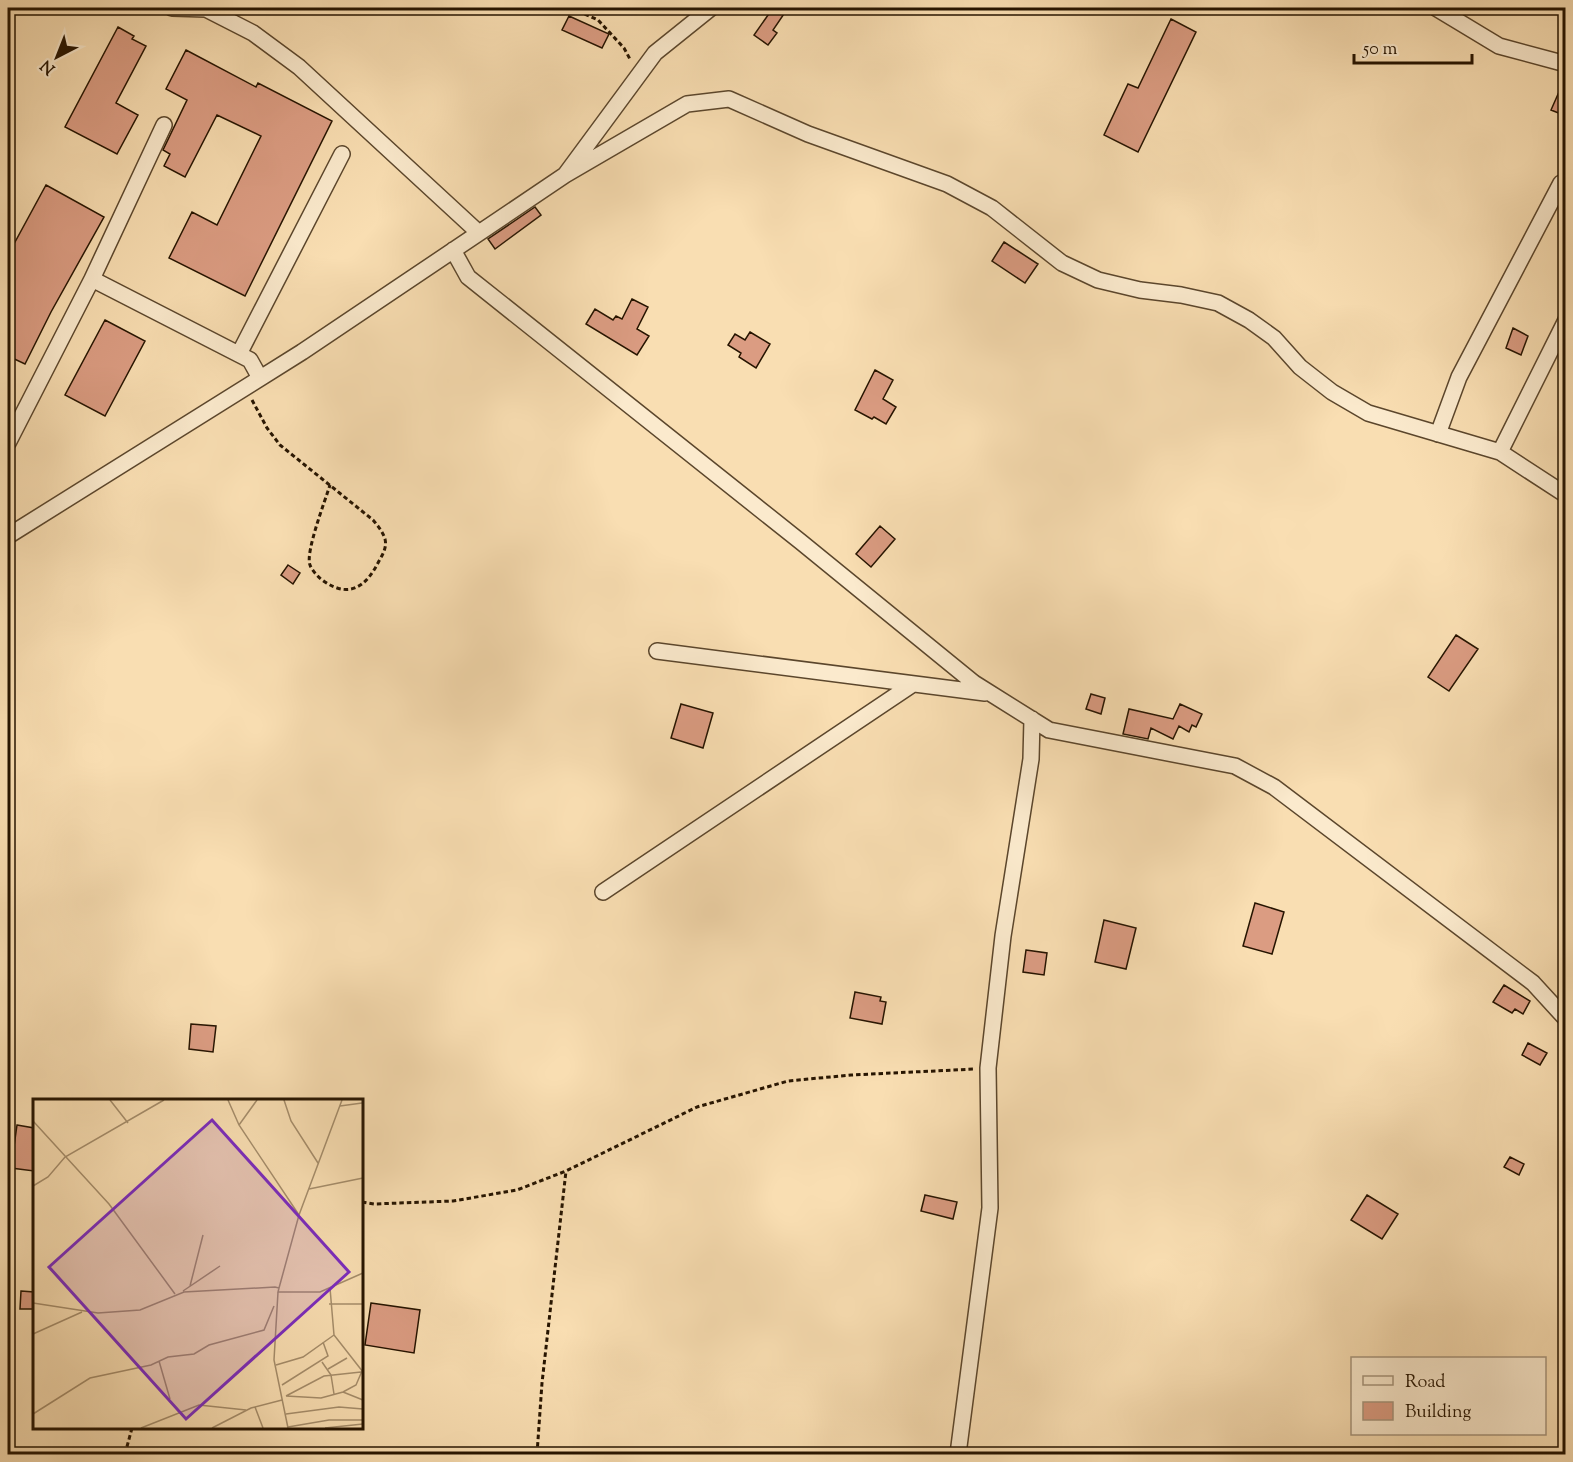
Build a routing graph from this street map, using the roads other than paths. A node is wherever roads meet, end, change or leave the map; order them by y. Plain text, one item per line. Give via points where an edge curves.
1 (172, 8) edge
2 (178, 8) edge
3 (711, 8) edge
4 (1436, 8) edge
5 (1566, 64) edge
6 (164, 124) dead end
7 (342, 154) dead end
8 (565, 176) junction
9 (1561, 183) dead end
10 (479, 233) junction
11 (453, 250) junction
12 (92, 279) junction
13 (1566, 321) edge
14 (238, 354) junction
15 (260, 378) junction
16 (1438, 434) junction
17 (8, 442) edge
18 (1500, 452) junction
19 (1566, 495) edge
20 (8, 536) edge
21 (657, 651) dead end
22 (912, 684) junction
23 (991, 694) junction
24 (1032, 719) junction
25 (603, 892) dead end
26 (1566, 1019) edge
27 (958, 1455) edge

1 - 2 street
2 - 10 street via 206,9 253,33 299,67
3 - 8 street via 655,53
4 - 5 street via 1499,46
6 - 12 street
7 - 14 street
8 - 10 street
8 - 16 street via 687,104 729,99 808,134 948,184 992,208 1062,263 1098,280 1218,303 1275,338 1300,367 1368,414
9 - 16 street via 1459,377
10 - 11 street
11 - 15 street
11 - 23 street via 468,277
12 - 14 street
12 - 17 street
13 - 18 street
14 - 15 street via 250,360
15 - 20 street
16 - 18 street
18 - 19 street
21 - 22 street
22 - 23 street
22 - 25 street
23 - 24 street
24 - 26 street via 1049,730 1235,766 1274,787 1533,983
24 - 27 street via 1031,759 1003,936 988,1068 990,1208

